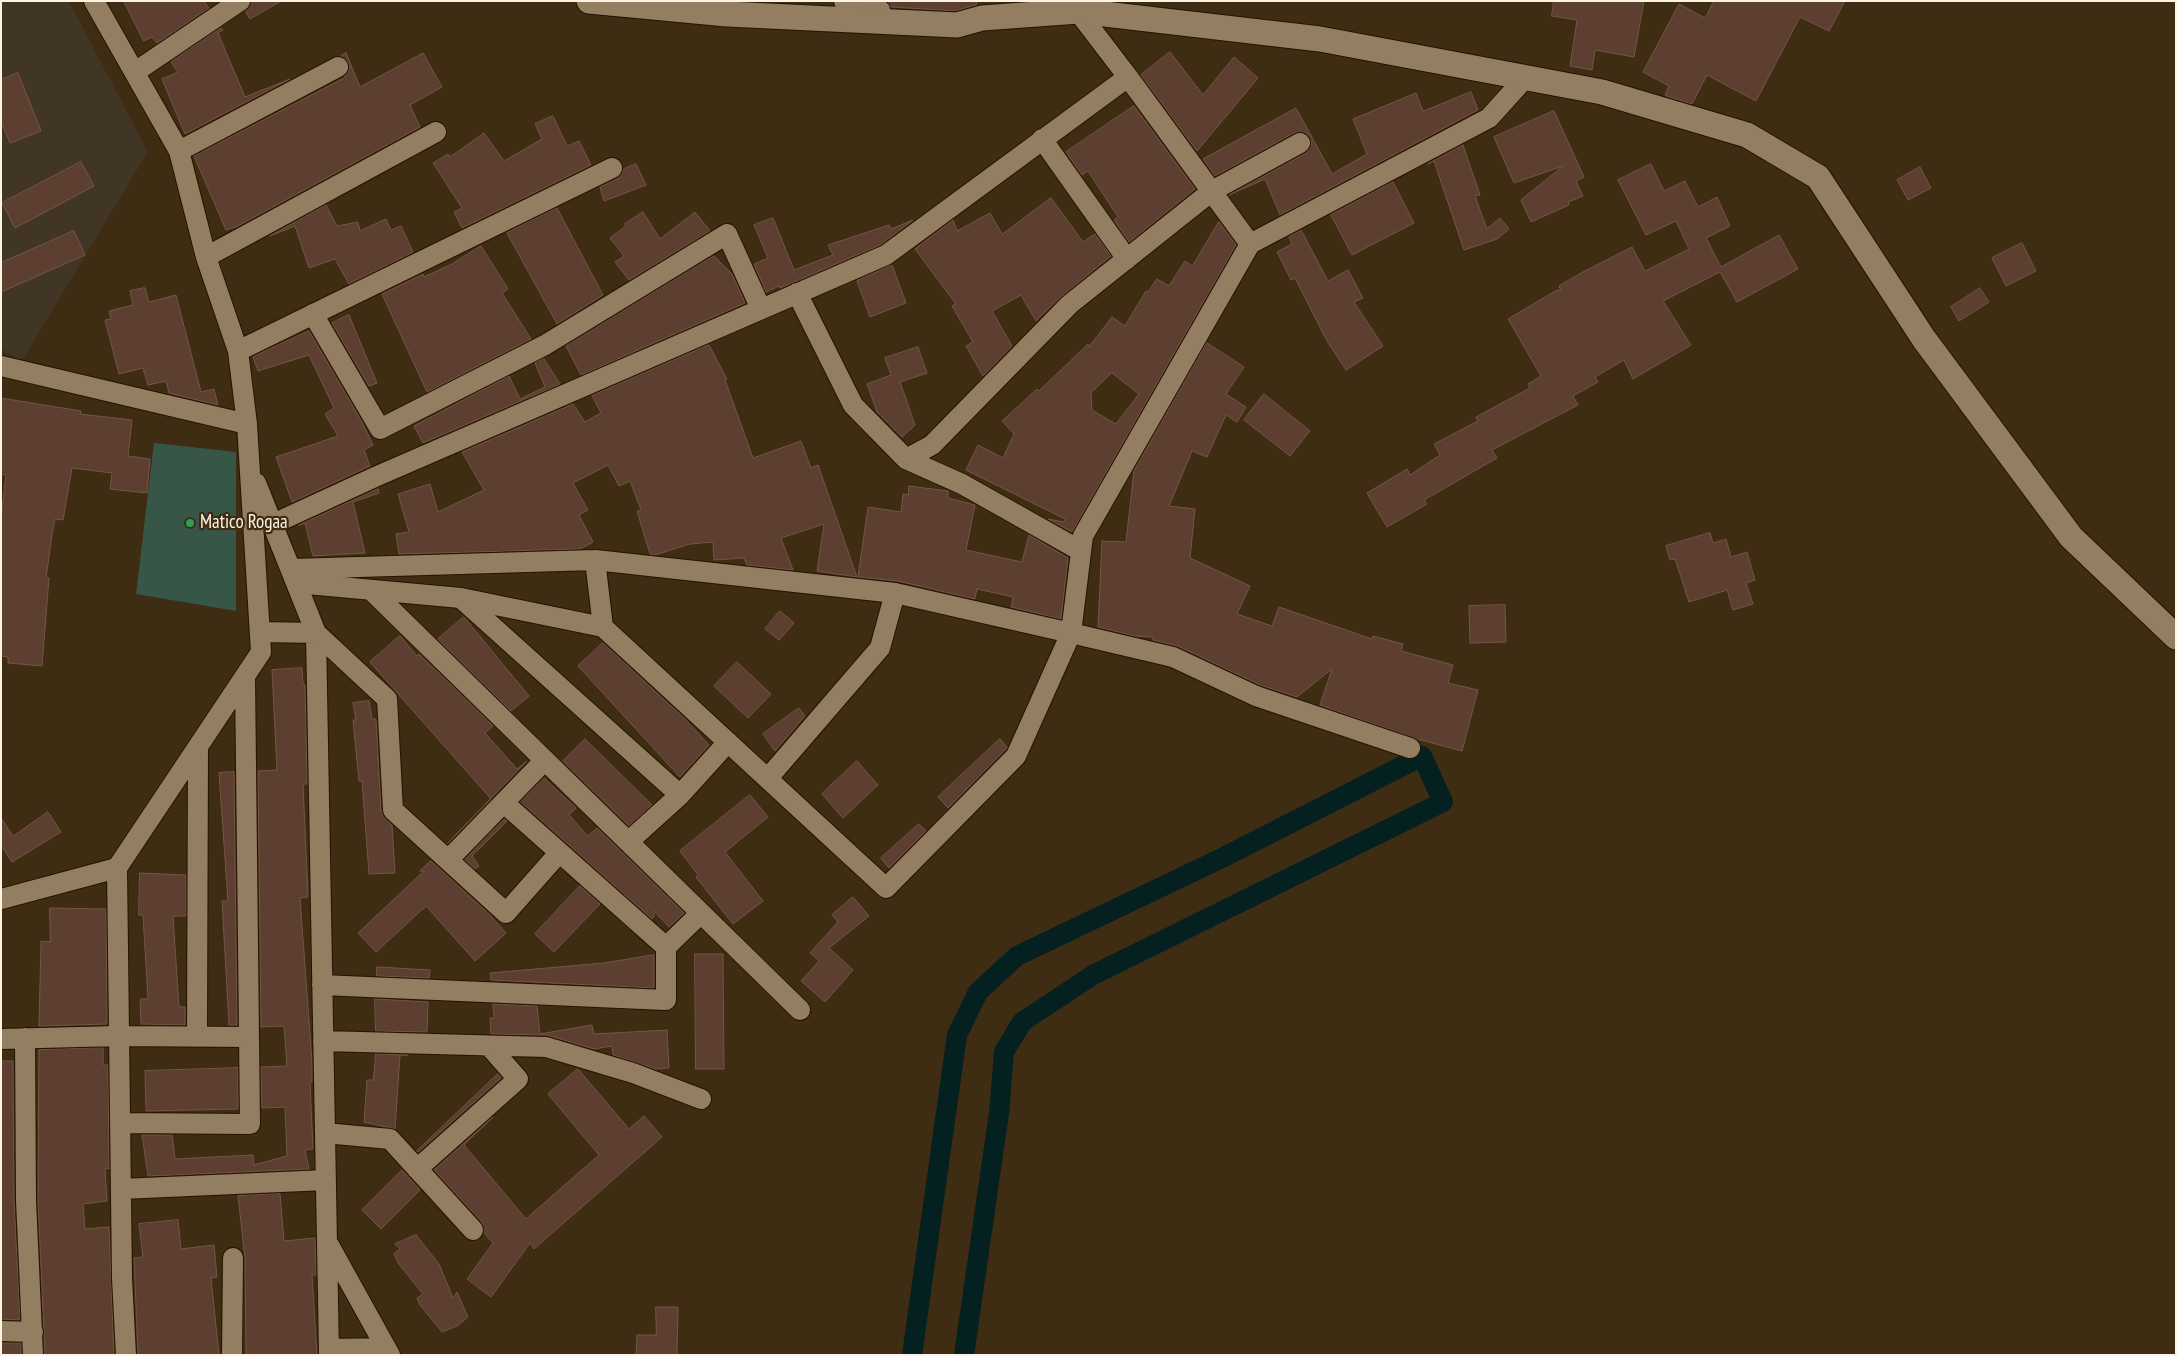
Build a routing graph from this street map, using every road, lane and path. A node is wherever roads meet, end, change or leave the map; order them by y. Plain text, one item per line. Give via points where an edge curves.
1 (94, 1) edge
2 (240, 1) edge
3 (589, 1) edge
4 (844, 1) edge
5 (691, 6) edge
6 (1074, 6) edge
7 (983, 10) edge
8 (880, 11) edge
9 (338, 68) dead end
10 (135, 72) junction
11 (1128, 77) junction
12 (1526, 77) junction
13 (436, 132) dead end
14 (1042, 139) junction
15 (1300, 143) dead end
16 (180, 151) junction
17 (612, 168) dead end
18 (1212, 191) junction
19 (1250, 244) junction
20 (206, 257) junction
21 (1127, 259) junction
22 (797, 294) junction
23 (761, 309) junction
24 (313, 314) junction
25 (238, 351) junction
26 (1, 366) edge
27 (247, 424) junction
28 (906, 459) junction
29 (250, 470) junction
30 (273, 524) junction
31 (1081, 551) junction
32 (594, 560) junction
33 (294, 576) junction
34 (370, 590) junction
35 (895, 593) junction
36 (461, 598) junction
37 (603, 627) junction
38 (260, 632) junction
39 (316, 633) junction
40 (1071, 633) junction
41 (2176, 637) edge
42 (245, 676) junction
43 (728, 742) junction
44 (198, 747) junction
45 (1410, 748) dead end
46 (545, 760) junction
47 (768, 778) junction
48 (680, 794) junction
49 (504, 802) junction
50 (628, 842) junction
51 (558, 853) junction
52 (448, 860) junction
53 (117, 868) junction
54 (1, 899) edge
55 (701, 913) junction
56 (666, 947) junction
57 (322, 985) junction
58 (800, 1010) dead end
59 (119, 1036) junction
60 (197, 1037) junction
61 (249, 1037) junction
62 (25, 1038) junction
63 (1, 1039) edge
64 (323, 1040) junction
65 (489, 1046) junction
66 (701, 1099) dead end
67 (120, 1123) junction
68 (325, 1133) junction
69 (417, 1169) junction
70 (326, 1180) junction
71 (121, 1189) junction
72 (473, 1230) dead end
73 (327, 1241) junction
74 (233, 1258) dead end
75 (1, 1331) edge
76 (33, 1332) junction
77 (388, 1351) edge
78 (329, 1352) edge
79 (33, 1355) edge
80 (126, 1355) edge
81 (232, 1355) edge

1 - 10 street
2 - 10 street
3 - 5 street
4 - 8 street
5 - 8 street
6 - 7 street
6 - 11 street
6 - 12 street via 1320,40
7 - 8 street via 957,25
9 - 16 street
10 - 16 street
11 - 14 street
11 - 18 street
12 - 19 street via 1489,118
12 - 41 street via 1602,92 1747,135 1818,177 1924,339 2071,537
13 - 20 street
14 - 21 street
14 - 22 street via 886,255
15 - 18 street
16 - 20 street
17 - 24 street
18 - 19 street
18 - 21 street
19 - 31 street via 1083,536
20 - 25 street
21 - 28 street via 1070,304 932,445
22 - 23 street
22 - 28 street via 853,405
23 - 24 street via 727,234 545,345 380,429
23 - 30 street via 375,476
24 - 25 street
25 - 27 street
26 - 27 street
27 - 29 street
28 - 31 street via 962,484
29 - 30 street
29 - 38 street
30 - 33 street
31 - 40 street
32 - 33 street
32 - 35 street
32 - 37 street
33 - 34 street
33 - 39 street
34 - 36 street
34 - 46 street
35 - 40 street
35 - 47 street via 880,648
36 - 37 street
36 - 48 street
37 - 43 street
38 - 39 street
38 - 42 street via 261,652
39 - 52 street via 387,699 393,810
39 - 57 street
40 - 45 street via 1174,657 1256,696
40 - 47 street via 1016,756 886,888
42 - 44 street
42 - 61 street
43 - 47 street
43 - 48 street
44 - 53 street
44 - 60 street
46 - 49 street
46 - 50 street
48 - 50 street
49 - 51 street
49 - 52 street
50 - 55 street
51 - 52 street via 506,913
51 - 56 street
53 - 54 street
53 - 59 street
55 - 56 street
55 - 58 street
56 - 57 street via 666,1000
57 - 64 street
59 - 60 street
59 - 62 street
59 - 67 street
60 - 61 street
61 - 67 street via 250,1124
62 - 63 street
62 - 76 street via 26,1200
64 - 65 street
64 - 68 street
65 - 66 street via 546,1047 633,1073
65 - 69 street via 518,1079
67 - 71 street
68 - 69 street via 390,1139
68 - 70 street
69 - 72 street
70 - 71 street
70 - 73 street
71 - 80 street
73 - 77 street
73 - 78 street
74 - 81 street
75 - 76 street
76 - 79 street
77 - 78 street

